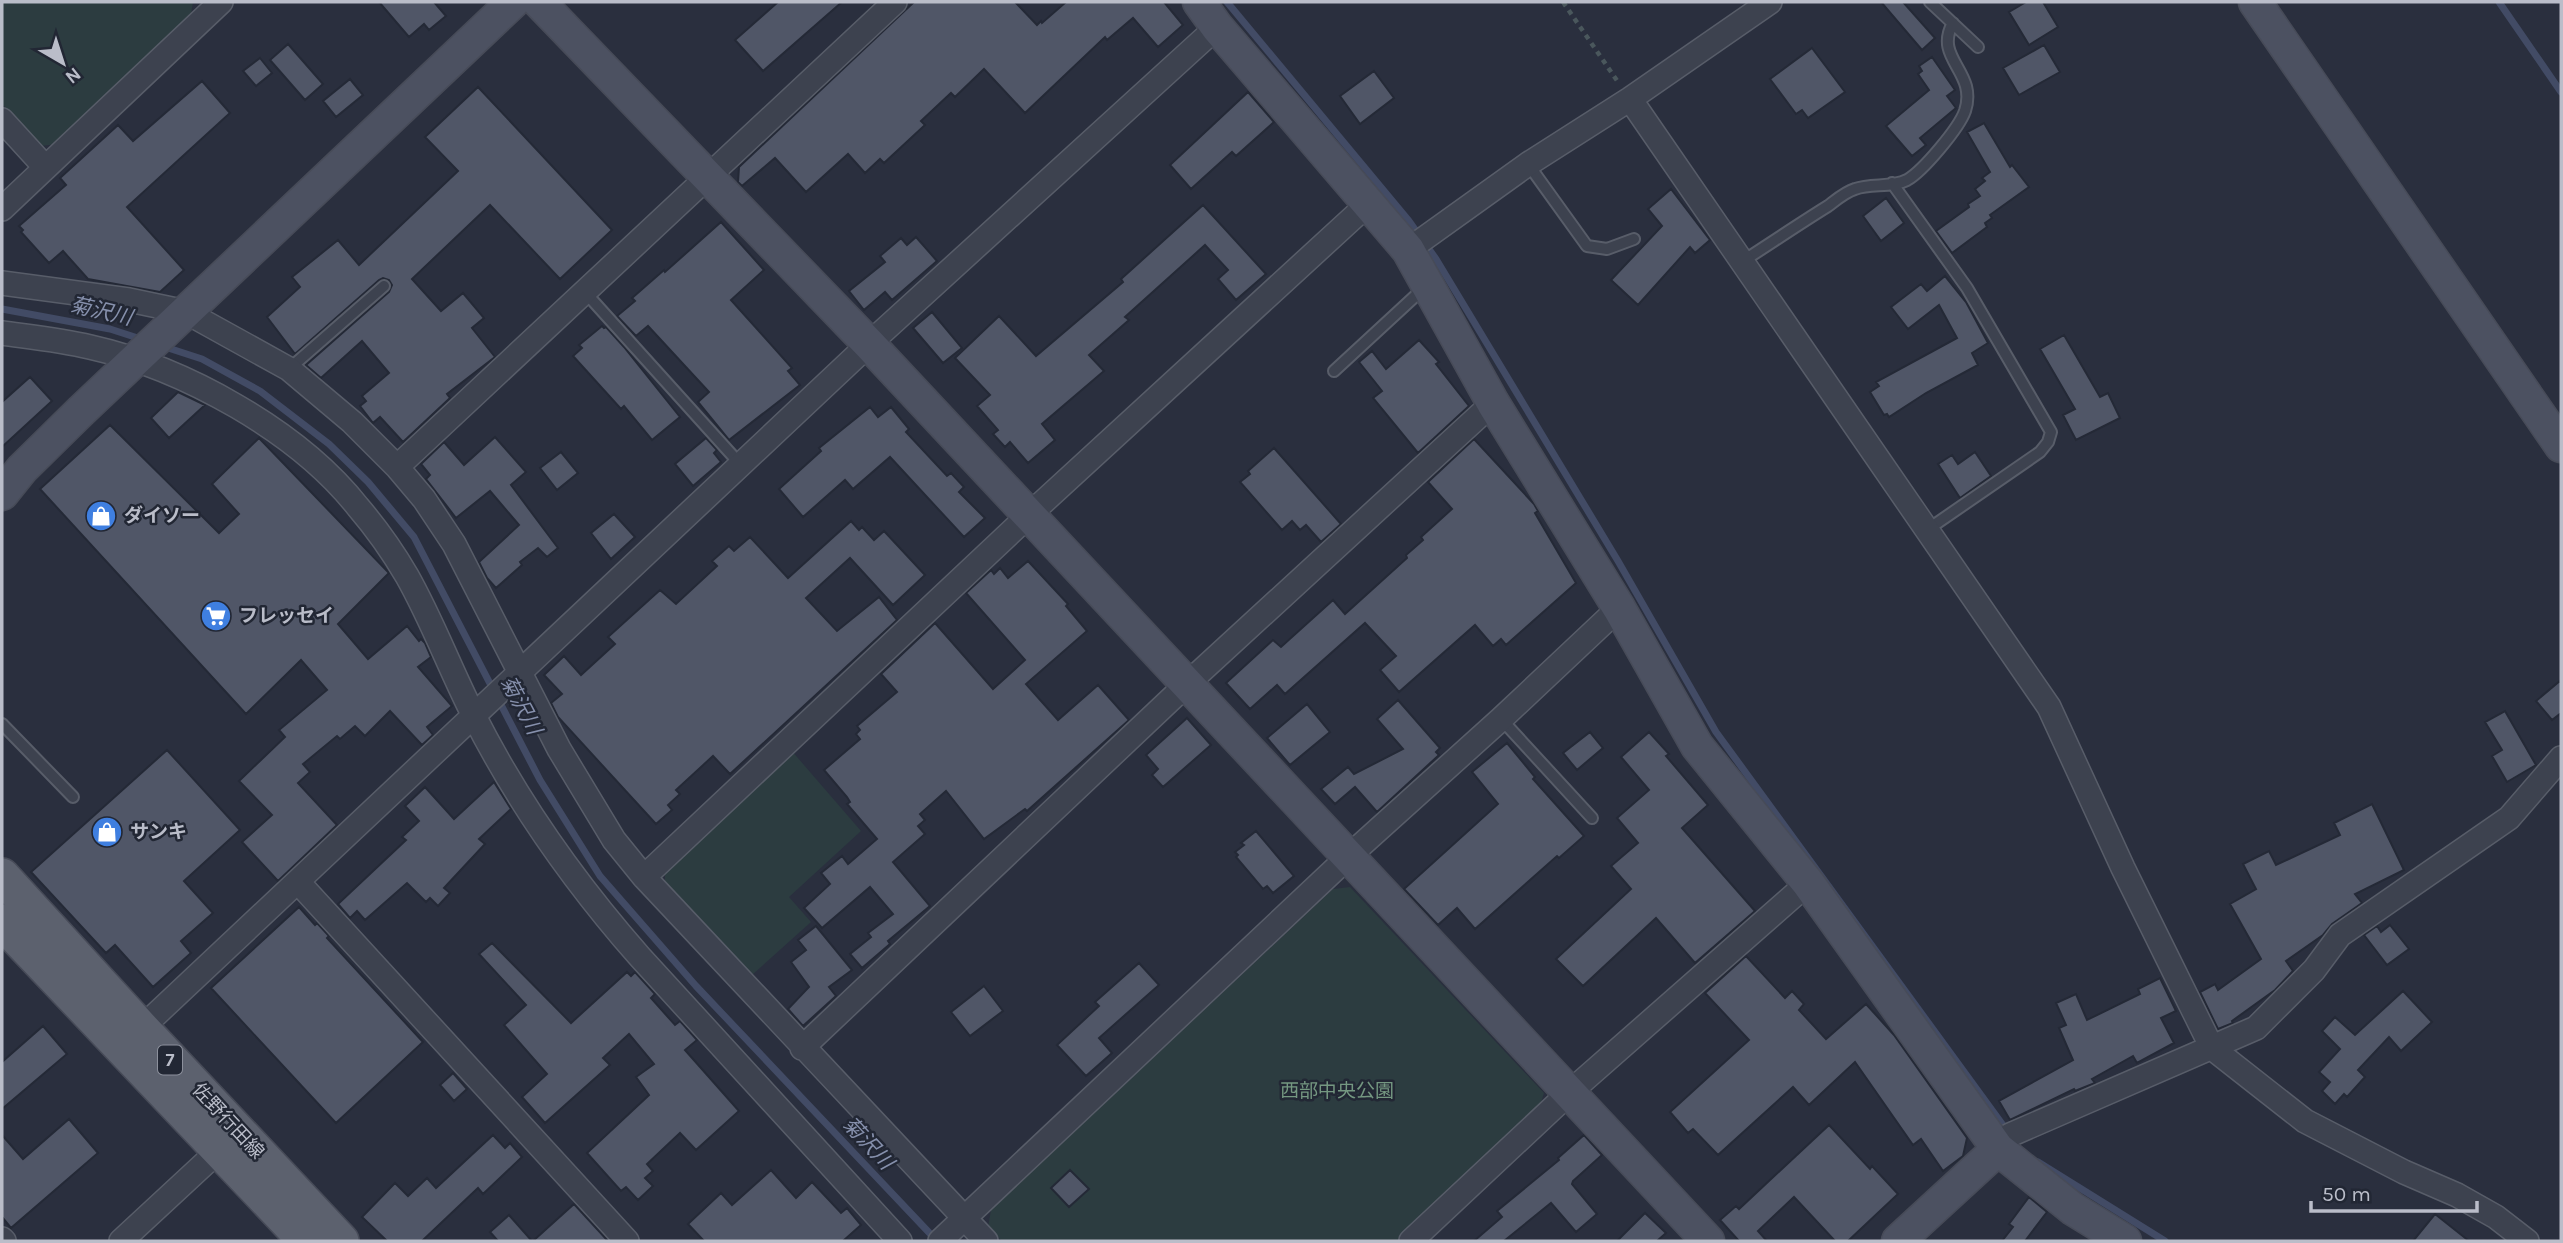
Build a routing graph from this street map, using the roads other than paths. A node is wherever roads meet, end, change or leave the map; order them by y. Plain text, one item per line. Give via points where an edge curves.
1 (513, 2) edge
2 (540, 2) edge
3 (895, 2) edge
4 (1199, 2) edge
5 (1770, 2) edge
6 (1930, 2) edge
7 (2255, 2) edge
8 (216, 3) edge
9 (1953, 23) junction
10 (1217, 27) junction
11 (1978, 47) dead end
12 (1630, 99) junction
13 (2, 120) edge
14 (1528, 164) junction
15 (46, 167) junction
16 (709, 177) junction
17 (1892, 183) junction
18 (1369, 203) junction
19 (2, 209) edge
20 (1634, 239) dead end
21 (1408, 250) junction
22 (1743, 261) junction
23 (2, 283) edge
24 (1427, 285) junction
25 (384, 286) dead end
26 (584, 291) junction
27 (181, 317) junction
28 (2, 332) edge
29 (869, 344) junction
30 (138, 357) junction
31 (289, 369) junction
32 (1334, 371) dead end
33 (1493, 403) junction
34 (2561, 446) edge
35 (741, 465) junction
36 (397, 467) junction
37 (2, 494) edge
38 (1029, 515) junction
39 (1927, 530) junction
40 (1619, 608) junction
41 (514, 679) junction
42 (1187, 684) junction
43 (478, 712) junction
44 (1501, 719) junction
45 (2, 723) edge
46 (2561, 758) edge
47 (73, 797) dead end
48 (1592, 818) dead end
49 (1349, 856) junction
50 (2, 876) edge
51 (644, 877) junction
52 (298, 882) junction
53 (1808, 883) junction
54 (2, 922) edge
55 (131, 1037) junction
56 (802, 1048) junction
57 (2212, 1048) junction
58 (1569, 1093) junction
59 (229, 1141) junction
60 (1998, 1149) junction
61 (952, 1229) edge
62 (121, 1241) edge
63 (306, 1241) edge
64 (341, 1241) edge
65 (627, 1241) edge
66 (900, 1241) edge
67 (986, 1241) edge
68 (1411, 1241) edge
69 (1708, 1241) edge
70 (1898, 1241) edge
71 (2125, 1241) edge
72 (2527, 1241) edge

1 - 27 street
2 - 16 street
3 - 16 street
4 - 10 street
5 - 12 street
6 - 9 lane
7 - 34 street
8 - 15 street
9 - 11 lane
9 - 17 lane via 1947,34 1947,51 1965,80 1968,99 1964,114 1936,153 1907,180
10 - 18 street
10 - 29 street
12 - 14 street
12 - 22 street
13 - 15 street
14 - 20 lane via 1587,246 1607,249
14 - 21 street
15 - 19 street
16 - 26 street
16 - 29 street
17 - 22 lane via 1855,189
17 - 39 lane via 1967,288 2051,432 2040,452
18 - 21 street
18 - 38 street
21 - 24 street
22 - 39 street
23 - 27 street via 129,300
24 - 32 lane
24 - 33 street
25 - 31 lane
26 - 35 lane
26 - 36 street
27 - 30 street
27 - 31 street
28 - 30 street
29 - 35 street
29 - 38 street
30 - 37 street
30 - 43 street via 248,411 294,445 357,505 407,575
31 - 36 street
33 - 40 street
33 - 42 street
35 - 41 street
36 - 41 street via 454,544
38 - 42 street
38 - 51 street
39 - 57 street via 2049,707
40 - 44 street
40 - 53 street via 1697,746
41 - 43 street
41 - 51 street via 614,840
42 - 49 street
42 - 56 street
43 - 52 street
43 - 66 street via 548,843 598,910
44 - 48 lane
44 - 49 street
45 - 47 lane
46 - 57 street via 2509,818 2340,935 2314,970 2256,1028
49 - 58 street
49 - 61 street
50 - 55 main road, 佐野行田線 / 7
51 - 56 street
52 - 55 street
52 - 65 street
53 - 58 street
53 - 60 street
54 - 55 main road, 佐野行田線 / 7
55 - 59 main road, 佐野行田線 / 7
56 - 61 street
57 - 60 street via 2010,1135
57 - 72 street via 2305,1122 2457,1195
58 - 68 street
58 - 69 street
59 - 62 street
59 - 63 main road, 佐野行田線 / 7
59 - 64 main road, 佐野行田線 / 7
60 - 70 street
60 - 71 street via 2073,1209
61 - 67 street

